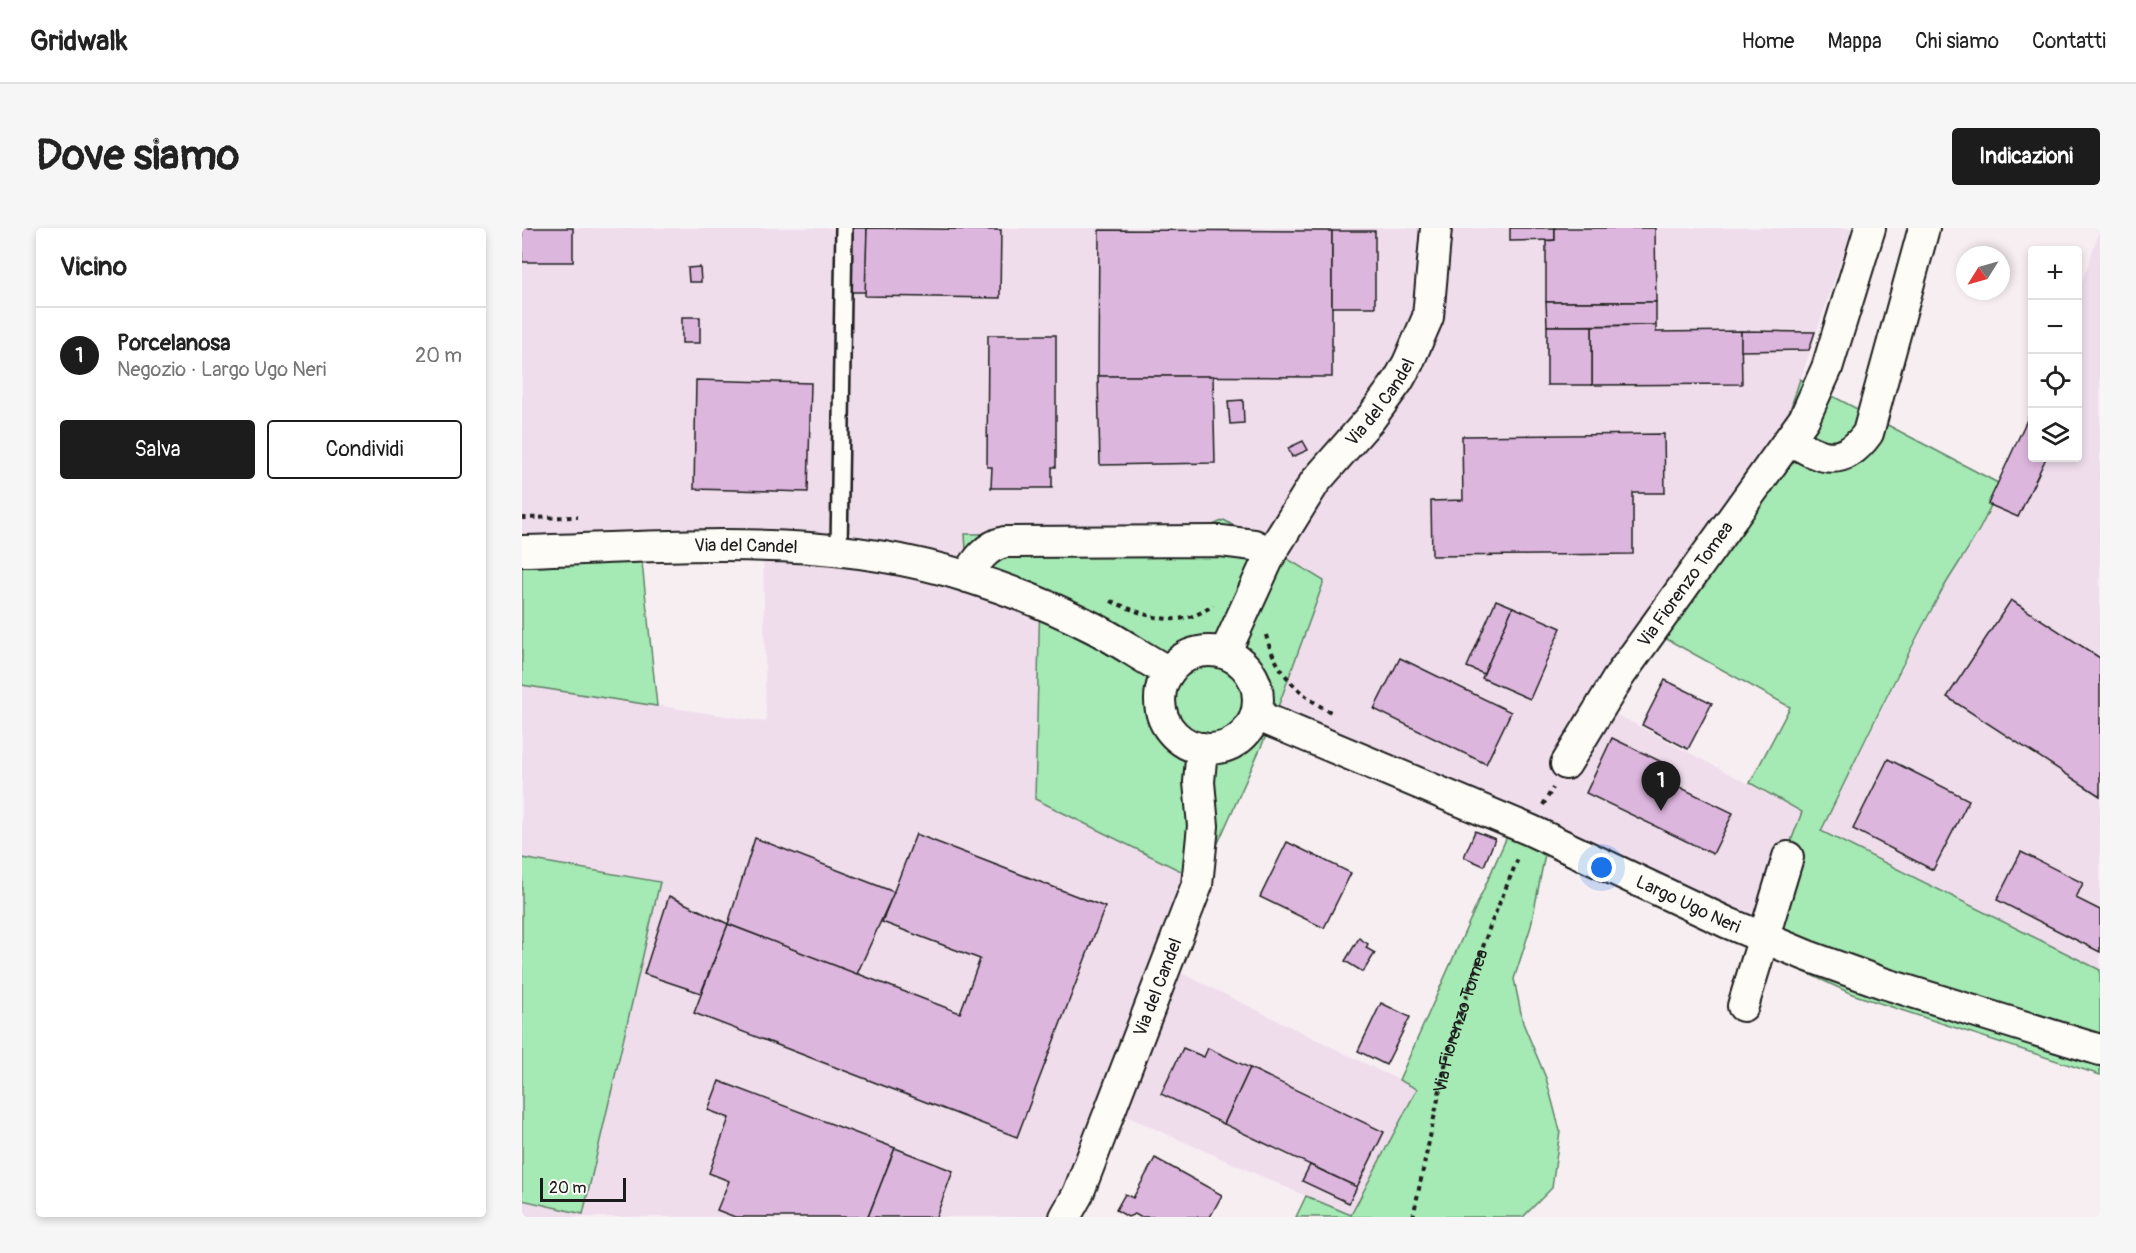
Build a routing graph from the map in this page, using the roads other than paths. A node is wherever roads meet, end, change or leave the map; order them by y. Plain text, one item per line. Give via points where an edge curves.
1 (844, 228) edge
2 (1436, 228) edge
3 (1870, 228) edge
4 (1924, 228) edge
5 (1791, 440) junction
6 (838, 550) junction
7 (522, 551) edge
8 (1271, 553) junction
9 (967, 577) junction
10 (1225, 653) junction
11 (1168, 672) junction
12 (1256, 715) junction
13 (1202, 748) junction
14 (1566, 764) dead end
15 (1788, 857) dead end
16 (1763, 937) junction
17 (1743, 1006) dead end
18 (2100, 1050) edge
19 (1065, 1217) edge

1 - 6 lane
2 - 8 street, Via del Candel via 1428,316 1408,363 1371,418 1315,482
3 - 5 street, Via Fiorenzo Tomea via 1827,368
4 - 5 street via 1868,433 1858,447 1833,458 1812,453
5 - 14 street, Via Fiorenzo Tomea via 1620,675
6 - 7 street, Via del Candel via 771,544
6 - 9 street, Via del Candel via 898,559
8 - 9 street via 1254,545 1221,541 1005,542 984,554
8 - 10 street, Via del Candel
9 - 11 street, Via del Candel via 1094,628
10 - 11 street via 1193,653
10 - 12 street via 1243,666 1256,685
11 - 13 street via 1160,698 1168,726 1189,744
12 - 13 street via 1240,737 1216,748
12 - 16 street, Largo Ugo Neri via 1530,830
13 - 19 street, Via del Candel via 1199,782 1203,826 1197,885 1078,1194
15 - 16 street
16 - 17 street
16 - 18 street, Largo Ugo Neri via 1883,983

